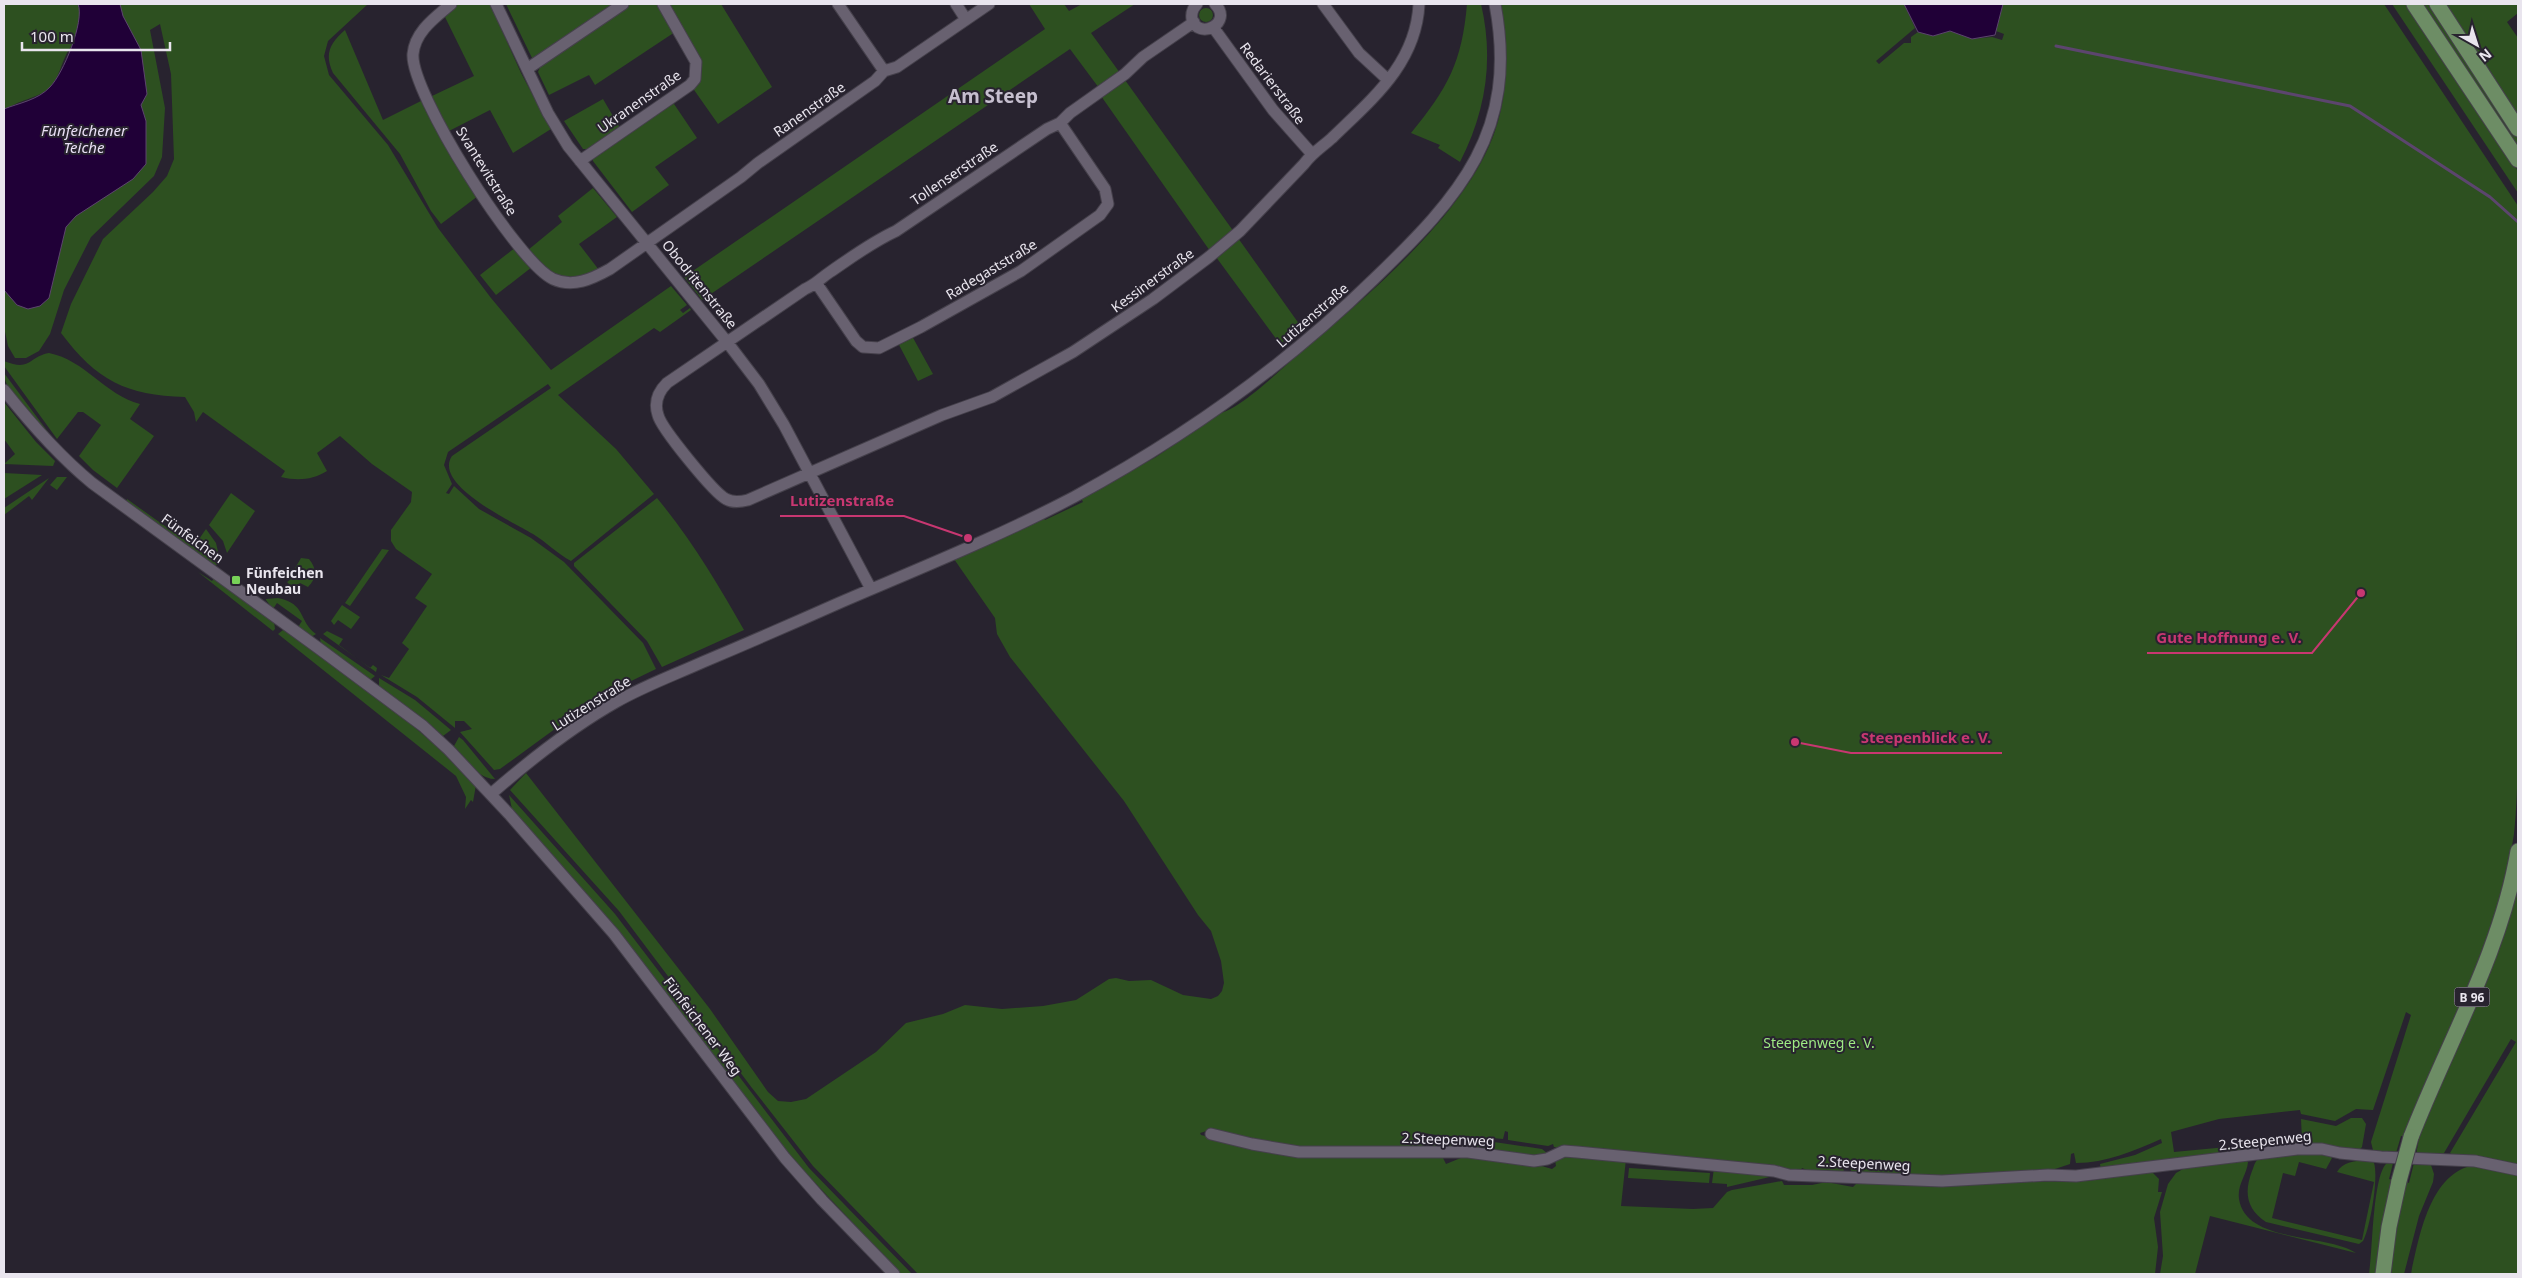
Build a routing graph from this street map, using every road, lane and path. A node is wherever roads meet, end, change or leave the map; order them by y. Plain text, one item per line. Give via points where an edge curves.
1 (451, 4) edge
2 (496, 4) edge
3 (623, 4) edge
4 (663, 4) edge
5 (838, 4) edge
6 (956, 4) edge
7 (989, 4) edge
8 (1197, 4) edge
9 (1323, 4) edge
10 (1418, 4) edge
11 (1495, 4) edge
12 (2414, 4) edge
13 (2437, 4) edge
14 (1218, 5) edge
15 (966, 18) junction
16 (1194, 22) junction
17 (1213, 27) junction
18 (527, 69) junction
19 (884, 71) junction
20 (1387, 79) junction
21 (1060, 122) junction
22 (2518, 129) edge
23 (1312, 154) junction
24 (2518, 160) edge
25 (580, 161) junction
26 (648, 242) junction
27 (817, 284) junction
28 (727, 342) junction
29 (4, 390) edge
30 (809, 474) junction
31 (871, 589) junction
32 (491, 794) junction
33 (2518, 851) edge
34 (1211, 1134) dead end
35 (2518, 1170) edge
36 (894, 1274) edge
37 (2383, 1274) edge

1 - 26 street, Svantevitstraße via 418,37 413,51 416,76 482,196 534,264 553,279 579,282 592,279
2 - 18 street, Obodritenstraße
3 - 18 street
4 - 25 street, Ukranenstraße via 696,62 695,79
5 - 19 street
6 - 15 street
7 - 15 street, Ranenstraße
8 - 16 street via 1192,10
9 - 20 street via 1359,53
10 - 20 street, Kessinerstraße via 1408,53
11 - 31 street, Lutizenstraße via 1501,49 1500,76 1497,100 1483,147 1458,190 1442,210 1353,300 1257,381 1155,450 1042,513
12 - 24 main road
13 - 22 main road
14 - 17 street via 1219,20
15 - 19 street, Ranenstraße via 897,67
16 - 17 street via 1200,28
16 - 21 street, Tollenserstraße
17 - 23 street, Redarierstraße via 1273,110
18 - 25 street, Obodritenstraße via 548,113
19 - 26 street, Ranenstraße via 875,81
20 - 23 street, Kessinerstraße via 1375,96
21 - 27 street, Tollenserstraße via 896,231 879,239
21 - 27 street, Radegaststraße via 1105,189 1108,204 1100,216 1021,271 938,318 873,349 856,341
23 - 30 street, Kessinerstraße via 1231,239 1153,299 1073,352 992,397 971,403
25 - 26 street, Obodritenstraße
26 - 28 street, Obodritenstraße
27 - 28 street, Tollenserstraße
28 - 30 street, Obodritenstraße via 770,403
28 - 30 street, Kessinerstraße via 662,388 657,401 660,421 717,492 728,500 748,500
29 - 32 street, Fünfeichen via 46,441 92,483 422,726 450,750
30 - 31 street, Obodritenstraße
31 - 32 street, Lutizenstraße via 618,700 565,736
32 - 36 street, Fünfeichener Weg via 614,934 785,1158
33 - 37 main road, B 96, bridge via 2507,903 2479,983 2431,1087 2412,1137 2389,1227
34 - 35 street, 2.Steepenweg via 1299,1152 1468,1152 1534,1161 1570,1151 1789,1175 1896,1180 2103,1174 2297,1149 2475,1161

